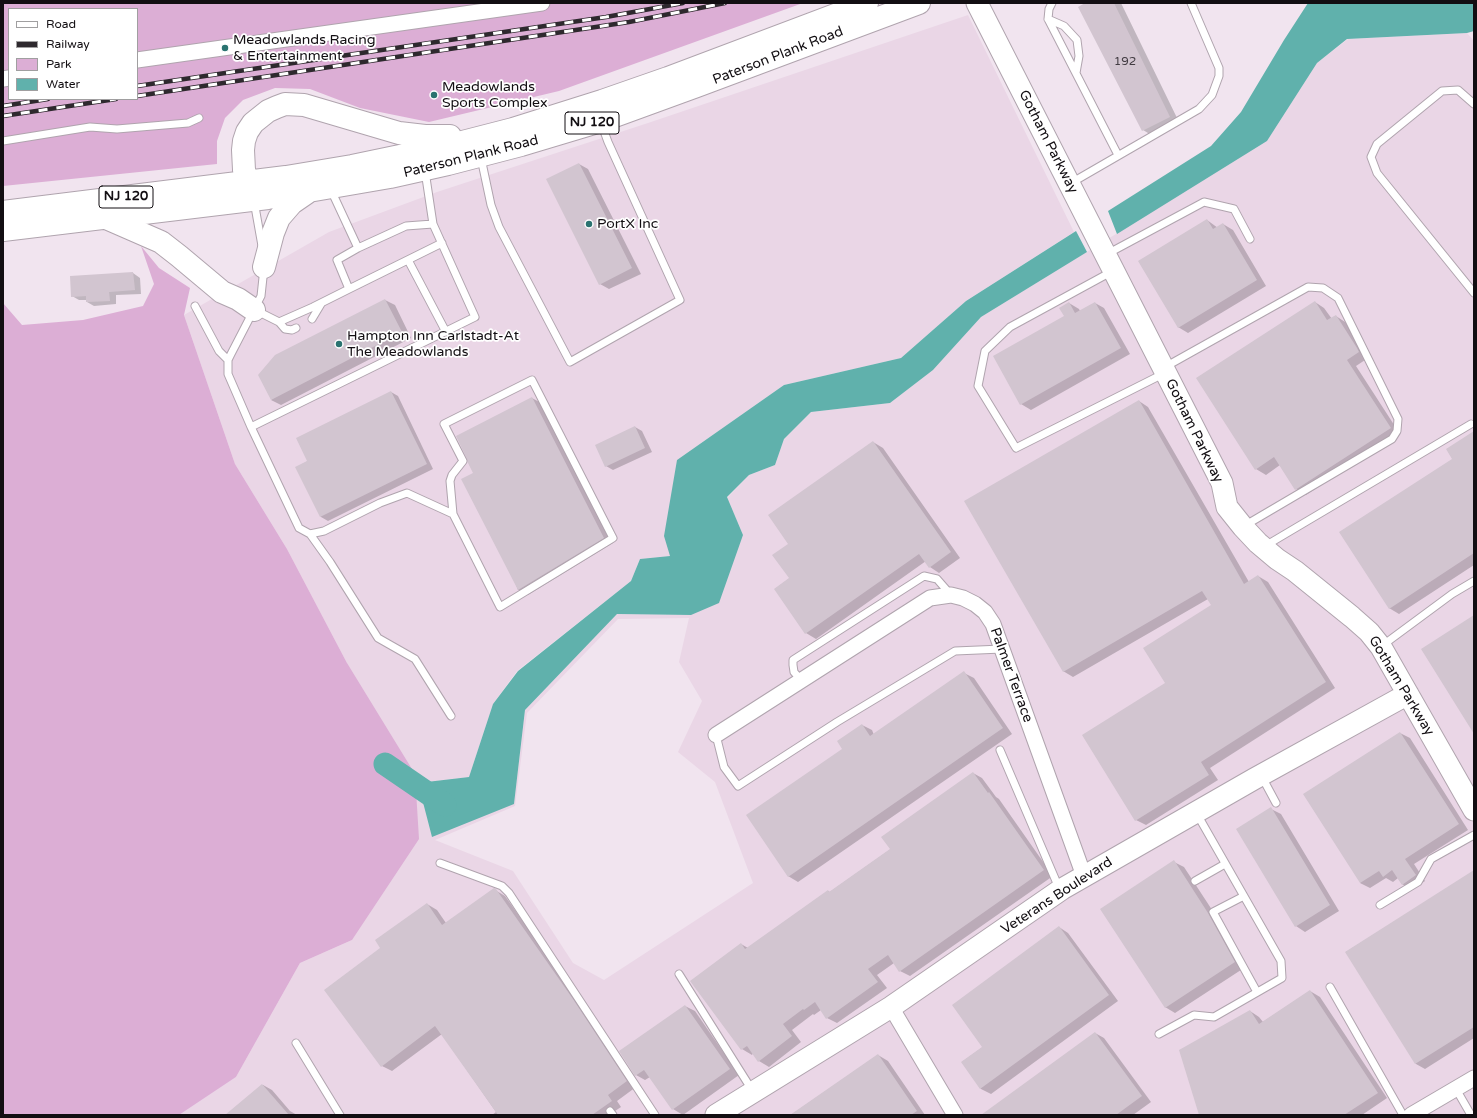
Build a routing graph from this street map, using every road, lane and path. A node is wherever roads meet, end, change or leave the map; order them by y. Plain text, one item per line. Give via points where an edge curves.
1 (542, 3) edge
2 (867, 3) edge
3 (919, 3) edge
4 (977, 3) edge
5 (1052, 3) edge
6 (1191, 3) edge
7 (1048, 19) junction
8 (138, 60) edge
9 (1076, 73) junction
10 (1474, 104) edge
11 (199, 118) dead end
12 (601, 121) junction
13 (490, 135) junction
14 (3, 141) edge
15 (1118, 155) junction
16 (481, 156) junction
17 (424, 170) junction
18 (1069, 184) junction
19 (320, 190) junction
20 (251, 192) junction
21 (3, 212) edge
22 (105, 218) junction
23 (433, 224) junction
24 (3, 230) edge
25 (1250, 239) dead end
26 (442, 243) junction
27 (358, 248) junction
28 (408, 260) junction
29 (1109, 263) junction
30 (264, 267) junction
31 (349, 289) junction
32 (1474, 293) edge
33 (321, 304) junction
34 (195, 306) dead end
35 (254, 310) junction
36 (312, 319) dead end
37 (279, 322) junction
38 (296, 328) dead end
39 (446, 332) junction
40 (228, 360) junction
41 (1164, 370) junction
42 (1471, 424) dead end
43 (251, 428) junction
44 (453, 514) junction
45 (1243, 527) junction
46 (310, 534) junction
47 (1263, 547) junction
48 (1474, 581) edge
49 (951, 595) junction
50 (1381, 647) junction
51 (1002, 649) junction
52 (801, 680) junction
53 (1408, 694) junction
54 (451, 716) dead end
55 (716, 735) joint
56 (1000, 750) dead end
57 (1261, 775) junction
58 (1276, 803) dead end
59 (1473, 805) edge
60 (1196, 812) junction
61 (1474, 835) edge
62 (440, 863) dead end
63 (1226, 864) junction
64 (1084, 876) junction
65 (1195, 881) dead end
66 (1060, 890) junction
67 (1244, 896) junction
68 (1380, 905) dead end
69 (679, 974) dead end
70 (1330, 987) dead end
71 (1257, 992) junction
72 (891, 1007) junction
73 (1160, 1034) dead end
74 (296, 1042) dead end
75 (1474, 1078) edge
76 (1456, 1089) junction
77 (753, 1092) junction
78 (340, 1115) edge
79 (655, 1115) edge
80 (716, 1115) edge
81 (955, 1115) edge
82 (1403, 1115) edge
83 (1411, 1115) edge
84 (1471, 1115) edge

1 - 8 street
2 - 13 main road, Paterson Plank Road / NJ 120 via 624,94
3 - 12 main road, Paterson Plank Road / NJ 120
4 - 18 street, Gotham Parkway
5 - 7 lane
6 - 15 lane via 1219,68 1219,76 1212,95 1199,109
7 - 9 lane
7 - 9 lane via 1064,26 1077,40 1079,56
9 - 15 lane
10 - 32 lane via 1458,90 1442,91 1376,144 1371,158 1377,173
11 - 14 lane via 188,123 117,129 90,127
12 - 16 main road, Paterson Plank Road / NJ 120
12 - 16 lane via 608,142 680,300 570,362 499,227 491,206
13 - 20 main road, Paterson Plank Road / NJ 120 via 308,174
13 - 20 main road via 412,136 314,108 285,104 268,111 252,123 247,132 243,150 244,170
15 - 18 lane
16 - 17 main road, Paterson Plank Road / NJ 120
17 - 19 main road, Paterson Plank Road / NJ 120
17 - 23 lane
18 - 29 street, Gotham Parkway
19 - 20 main road, Paterson Plank Road / NJ 120
19 - 27 lane
19 - 30 main road via 292,203 279,218
20 - 21 main road, NJ 120
20 - 22 main road, Paterson Plank Road / NJ 120
20 - 30 lane
22 - 24 main road, Paterson Plank Road / NJ 120
22 - 35 main road via 161,242 222,292
23 - 26 lane
23 - 27 lane via 406,226
25 - 29 lane via 1234,209 1204,202
26 - 28 lane
26 - 39 lane via 475,317
27 - 31 lane via 337,260
28 - 31 lane
28 - 39 lane
29 - 41 street, Gotham Parkway
29 - 41 lane via 1010,327 985,352 978,386 1016,448
30 - 35 lane via 261,296
31 - 33 lane
33 - 36 lane
33 - 37 lane
34 - 40 lane via 219,351
35 - 37 lane
35 - 40 lane
37 - 38 lane via 285,329
39 - 43 lane
40 - 43 lane via 228,374
41 - 45 street, Gotham Parkway via 1222,483 1227,507
41 - 45 lane via 1308,287 1323,288 1338,298 1398,419 1397,431 1392,439
42 - 47 lane
43 - 46 lane via 299,528
44 - 44 lane via 450,482 463,461 444,424 532,380 613,538 500,607
44 - 46 lane via 407,493 380,503 324,531
45 - 47 street, Gotham Parkway
46 - 54 lane via 378,638 415,659
47 - 50 street, Gotham Parkway via 1352,617
48 - 50 lane via 1452,594
49 - 51 street, Palmer Terrace via 975,604 985,612 993,624
49 - 52 street, Palmer Terrace via 930,598
49 - 52 lane via 938,579 924,576 793,660 794,672
50 - 53 street, Gotham Parkway
51 - 55 lane via 955,651 837,722 738,786 724,767
51 - 64 street, Palmer Terrace
52 - 55 street, Palmer Terrace
53 - 57 street, Veterans Boulevard
53 - 59 street, Gotham Parkway
56 - 66 lane
57 - 58 lane
57 - 60 street, Veterans Boulevard
60 - 63 lane
60 - 64 street, Veterans Boulevard
61 - 68 lane via 1431,860 1418,882
62 - 79 lane via 502,886 509,893
63 - 65 lane
63 - 67 lane
64 - 66 street, Veterans Boulevard
66 - 72 street, Veterans Boulevard
67 - 71 lane via 1281,961 1282,978
67 - 71 lane via 1213,912
69 - 77 lane
70 - 82 lane
71 - 73 lane via 1214,1016 1194,1016
72 - 77 street, Veterans Boulevard
72 - 81 street
74 - 78 lane
75 - 76 street
76 - 83 street
76 - 84 lane
77 - 80 street, Veterans Boulevard

